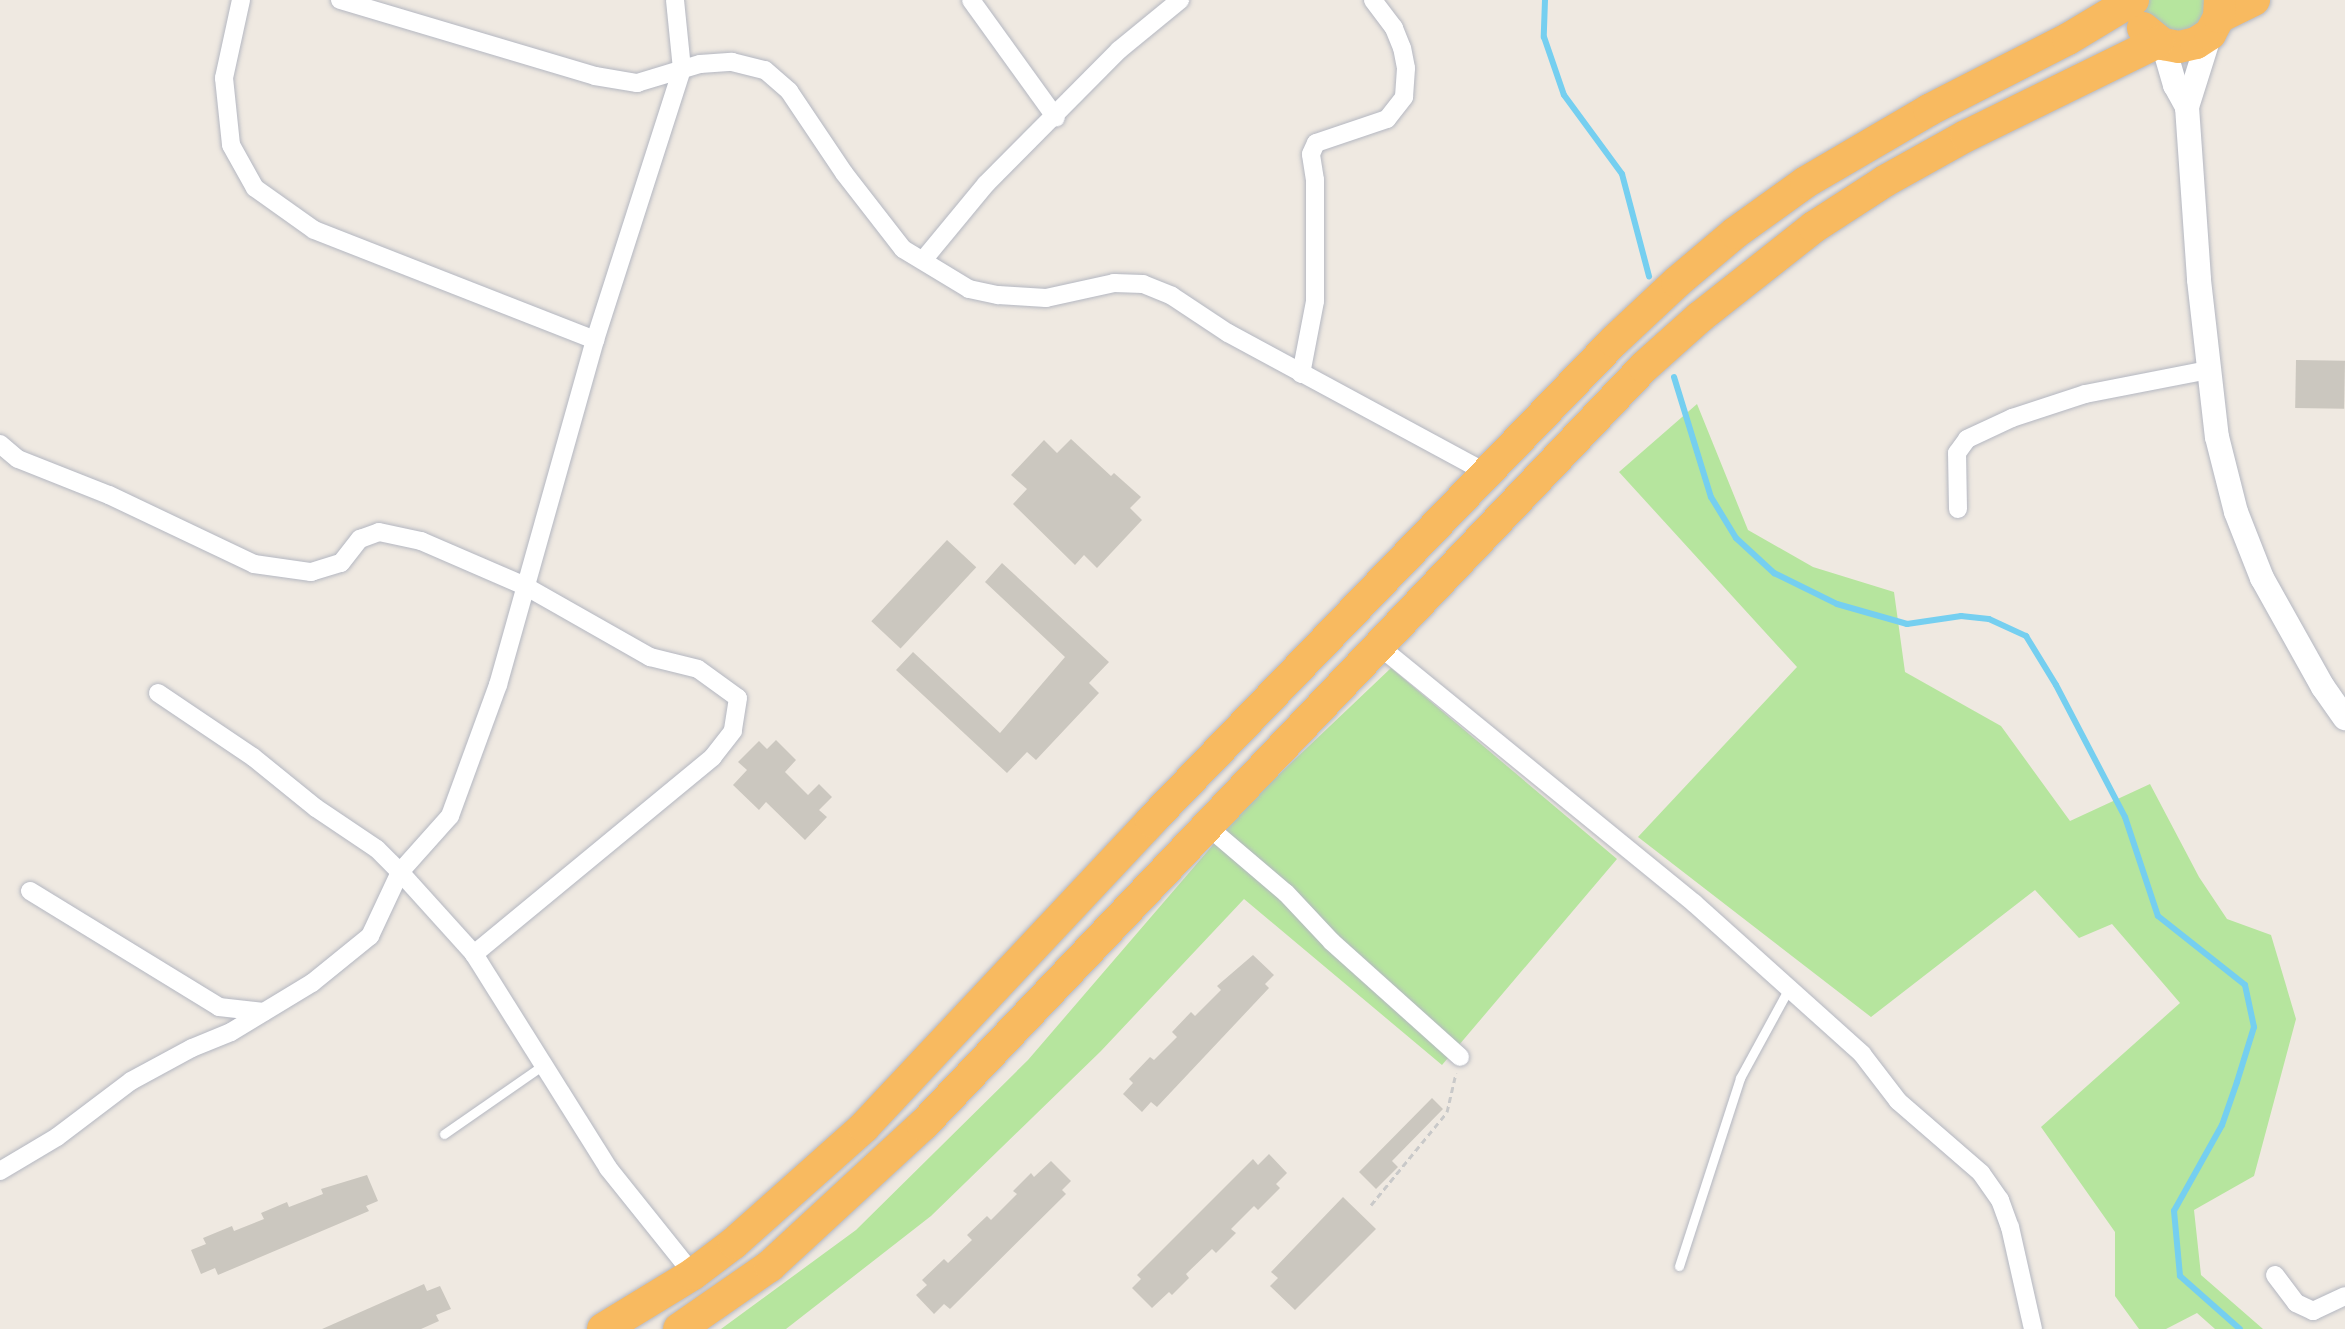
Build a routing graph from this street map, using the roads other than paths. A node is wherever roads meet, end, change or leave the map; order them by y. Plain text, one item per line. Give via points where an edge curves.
1 (241, 0) edge
2 (340, 0) edge
3 (675, 0) edge
4 (971, 0) edge
5 (1180, 0) edge
6 (1373, 0) edge
7 (2135, 0) edge
8 (2254, 0) edge
9 (2216, 17) edge
10 (2160, 43) junction
11 (682, 69) junction
12 (2187, 107) junction
13 (1056, 118) junction
14 (924, 259) junction
15 (595, 340) junction
16 (2208, 370) junction
17 (1301, 374) junction
18 (0, 444) edge
19 (1487, 473) junction
20 (1958, 509) dead end
21 (525, 586) junction
22 (1379, 646) junction
23 (158, 693) dead end
24 (2345, 718) edge
25 (1206, 825) junction
26 (400, 872) junction
27 (30, 891) dead end
28 (474, 954) junction
29 (1788, 990) junction
30 (264, 1012) junction
31 (1460, 1057) road end
32 (546, 1063) junction
33 (444, 1134) dead end
34 (0, 1171) edge
35 (1679, 1266) dead end
36 (693, 1274) junction
37 (2275, 1275) dead end
38 (2345, 1296) edge
39 (603, 1329) edge
40 (679, 1329) edge
41 (2033, 1329) edge

1 - 15 street via 224,78 231,145 255,188 314,230
2 - 11 street via 595,76 637,83
3 - 11 street
4 - 13 street
5 - 13 street via 1119,50
6 - 17 street via 1402,48 1404,97 1387,119 1316,143 1311,154 1315,301
7 - 10 highway via 2138,18
7 - 19 highway via 1929,110 1806,182 1735,233 1614,341
8 - 9 highway
9 - 10 highway via 2196,43
9 - 12 street
10 - 12 street
10 - 22 highway via 1966,136 1885,181 1777,255 1644,367
11 - 14 street via 732,62 765,70 789,91 903,249
11 - 15 street
12 - 16 street
13 - 14 street via 986,184
14 - 17 street via 969,289 998,295 1046,298 1114,283 1143,284
15 - 21 street
16 - 20 street via 2085,394 1967,439 1957,453
16 - 24 street via 2217,437 2236,512 2262,578
17 - 19 street
18 - 21 street via 18,459 109,495 254,564 311,572 341,563 360,539 379,532 421,541
19 - 36 highway via 864,1127
21 - 26 street via 498,685 450,816
21 - 28 street via 650,657 698,669 738,698 733,731 713,757
22 - 25 highway
22 - 29 street via 1694,903
23 - 26 street via 253,757
25 - 31 street
25 - 40 highway via 923,1125 770,1266
26 - 28 street
26 - 30 street via 370,936 312,983
27 - 30 street via 219,1007
28 - 32 street
29 - 35 lane via 1740,1078
29 - 41 street via 1862,1054 1898,1101 1991,1184 2010,1227
30 - 34 street via 131,1081 57,1137
32 - 33 lane
32 - 36 street via 608,1168
36 - 39 highway
37 - 38 street via 2296,1303 2313,1311

